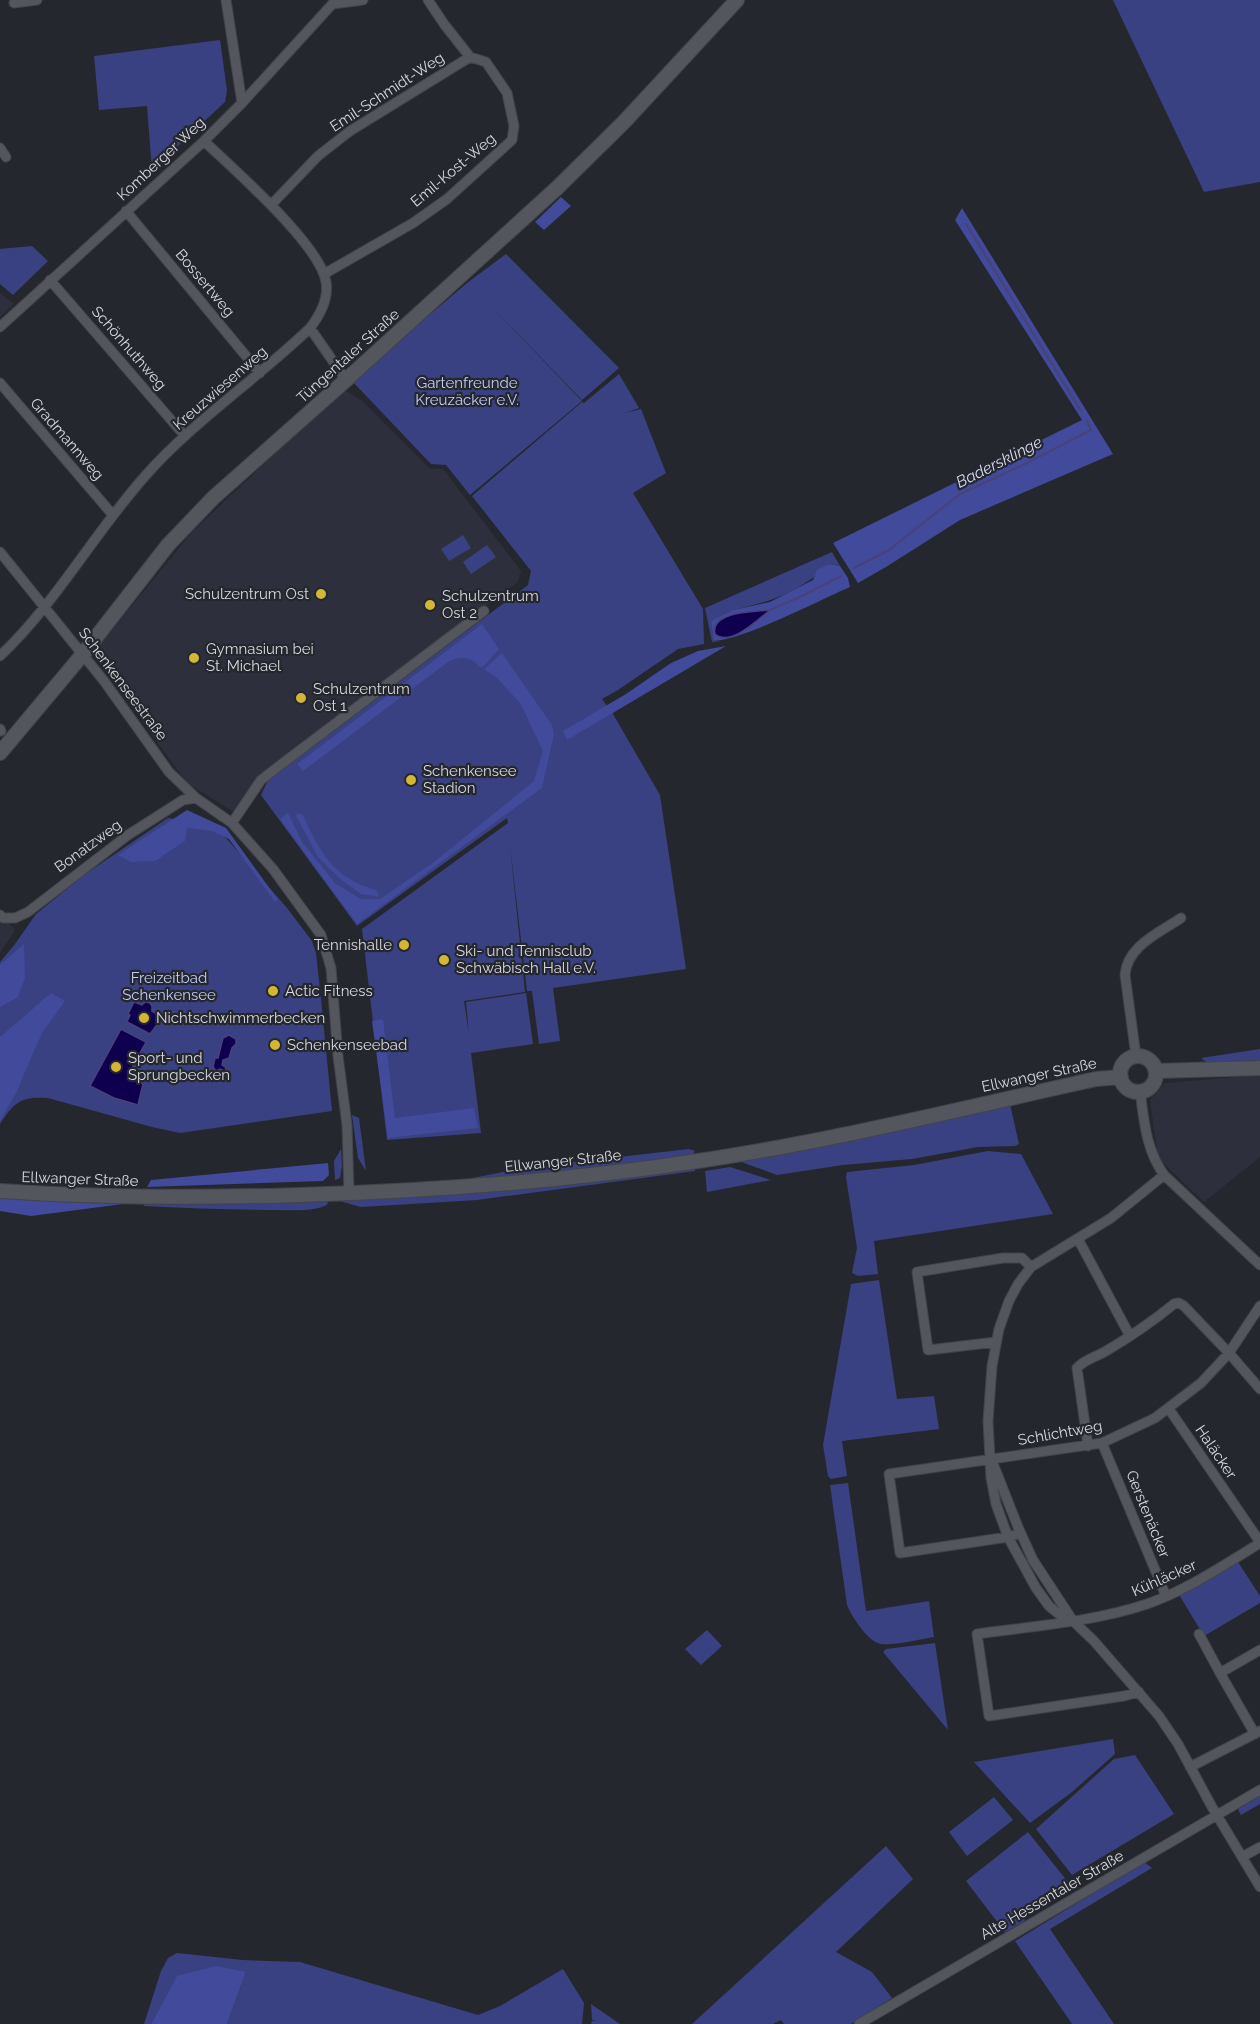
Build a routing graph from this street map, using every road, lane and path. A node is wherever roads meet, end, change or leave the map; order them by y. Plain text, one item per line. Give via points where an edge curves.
1 (37, 0) edge
2 (226, 0) edge
3 (363, 0) edge
4 (428, 0) edge
5 (737, 0) edge
6 (334, 2) edge
7 (14, 3) dead end
8 (470, 57) junction
9 (242, 103) junction
10 (204, 141) junction
11 (0, 148) edge
12 (6, 157) dead end
13 (271, 205) junction
14 (126, 211) junction
15 (324, 274) junction
16 (50, 280) junction
17 (0, 327) edge
18 (310, 328) junction
19 (260, 373) junction
20 (346, 380) junction
21 (0, 383) edge
22 (185, 436) junction
23 (112, 514) junction
24 (0, 554) edge
25 (44, 609) junction
26 (484, 611) dead end
27 (1, 654) edge
28 (83, 654) junction
29 (0, 753) edge
30 (196, 798) junction
31 (232, 823) junction
32 (0, 915) edge
33 (1181, 918) dead end
34 (1136, 1056) junction
35 (1260, 1068) edge
36 (1156, 1071) junction
37 (1121, 1077) junction
38 (1140, 1091) junction
39 (1164, 1175) junction
40 (0, 1191) edge
41 (349, 1193) junction
42 (1078, 1239) junction
43 (1260, 1265) edge
44 (1031, 1267) junction
45 (1260, 1306) edge
46 (1130, 1336) junction
47 (996, 1342) junction
48 (1229, 1353) junction
49 (1260, 1389) edge
50 (1169, 1409) junction
51 (1102, 1443) junction
52 (1088, 1446) junction
53 (991, 1460) junction
54 (1020, 1533) junction
55 (1008, 1537) junction
56 (1260, 1543) edge
57 (1166, 1596) junction
58 (1073, 1621) junction
59 (1199, 1634) dead end
60 (1260, 1650) edge
61 (1220, 1673) junction
62 (1139, 1692) junction
63 (1258, 1732) edge
64 (1190, 1767) junction
65 (1260, 1790) edge
66 (1217, 1815) junction
67 (1260, 1847) edge
68 (1242, 1857) junction
69 (1260, 1887) edge
70 (859, 2024) edge

1 - 7 street
2 - 9 street
3 - 6 street, Komberger Weg
4 - 8 street, Emil-Schmidt-Weg
5 - 20 main road, Tüngentaler Straße via 557,188
6 - 9 street, Komberger Weg
8 - 13 street, Emil-Schmidt-Weg via 350,130 318,156
8 - 15 street, Emil-Kost-Weg via 486,62 507,93 513,113 512,140 447,199
9 - 10 street, Komberger Weg
10 - 13 street, Kreuzwiesenweg
10 - 14 street, Komberger Weg
11 - 12 street
13 - 15 street, Kreuzwiesenweg via 311,251
14 - 16 street, Komberger Weg
14 - 19 street, Bossertweg
15 - 18 street, Kreuzwiesenweg via 327,298
16 - 17 street, Komberger Weg
16 - 22 street, Schönhuthweg
18 - 19 street, Kreuzwiesenweg
18 - 20 street
19 - 22 street, Kreuzwiesenweg
20 - 28 main road, Tüngentaler Straße via 190,521
21 - 23 street, Gradmannweg
22 - 23 street, Kreuzwiesenweg
23 - 25 street, Kreuzwiesenweg
24 - 25 street, Schenkenseestraße
25 - 27 street, Kreuzwiesenweg
25 - 28 street, Schenkenseestraße
26 - 31 street via 261,780
28 - 29 main road, Tüngentaler Straße
28 - 30 street, Schenkenseestraße via 170,772
30 - 31 street, Schenkenseestraße
30 - 32 street, Bonatzweg via 183,800 128,835 27,912 15,918
31 - 41 street, Schenkenseestraße via 278,876 326,946 347,1125
33 - 34 street via 1134,951 1126,965
34 - 36 main road via 1147,1058
34 - 37 main road via 1126,1061
35 - 36 main road
36 - 38 main road via 1154,1083
37 - 38 main road via 1125,1086
37 - 41 main road, Ellwanger Straße via 698,1161 545,1181
38 - 39 street via 1149,1148
39 - 42 street
39 - 43 street
40 - 41 main road, Ellwanger Straße via 136,1198
42 - 44 street
42 - 46 street
44 - 47 street via 1009,1301
44 - 47 street via 1022,1258 1004,1258 917,1272 928,1350
45 - 48 street, Schlichtweg
46 - 48 street via 1179,1303
46 - 52 street via 1077,1368
47 - 53 street via 988,1421
48 - 49 street
48 - 50 street, Schlichtweg
50 - 51 street, Schlichtweg
50 - 56 street, Haläcker
51 - 52 street, Schlichtweg
51 - 57 street, Gerstenäcker
52 - 53 street, Schlichtweg
53 - 54 street
53 - 55 street via 996,1503
53 - 55 street, Schlichtweg via 889,1474 900,1553
54 - 55 street
54 - 58 street
55 - 58 street via 1049,1606
56 - 57 street, Kühläcker
57 - 58 street, Kühläcker via 1130,1609
58 - 62 street
58 - 62 street, Kühläcker via 976,1634 989,1716
59 - 61 street
60 - 61 street
61 - 63 street
62 - 64 street via 1178,1744
63 - 64 street
64 - 66 street
65 - 66 street, Alte Hessentaler Straße
66 - 68 street
66 - 70 street, Alte Hessentaler Straße
67 - 68 street
68 - 69 street

